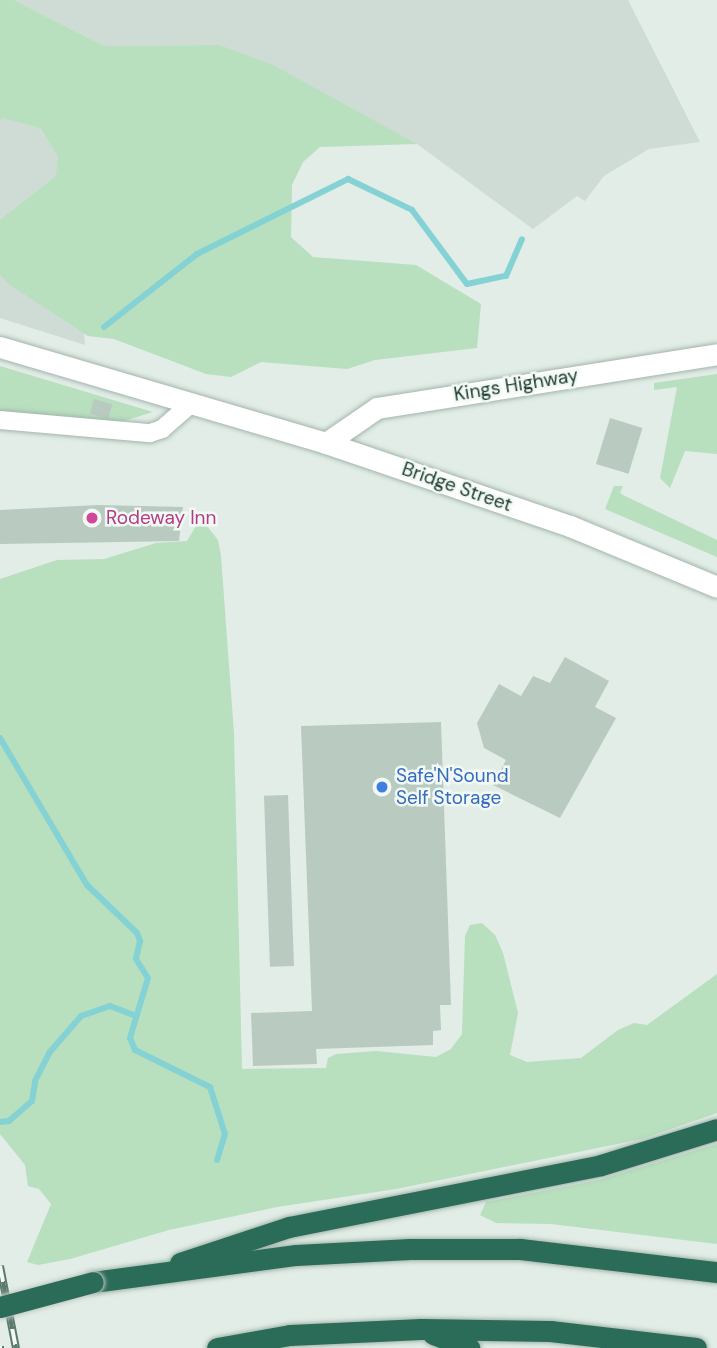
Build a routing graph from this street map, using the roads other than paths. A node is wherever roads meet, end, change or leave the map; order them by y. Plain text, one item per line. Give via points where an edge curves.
1 (0, 346) edge
2 (717, 355) edge
3 (191, 404) junction
4 (0, 420) edge
5 (326, 443) junction
6 (717, 587) edge
7 (717, 1129) edge
8 (717, 1272) edge
9 (148, 1274) junction
10 (0, 1307) edge
11 (421, 1329) junction
12 (217, 1348) edge
13 (469, 1348) edge
14 (696, 1348) edge

1 - 3 main road, Bridge Street
2 - 5 main road, Kings Highway via 377,408
3 - 4 street via 162,429 150,432
3 - 5 main road, Bridge Street
5 - 6 main road, Bridge Street via 570,526
7 - 9 highway via 601,1165 289,1227
8 - 9 highway via 506,1249 296,1255
9 - 10 highway, bridge via 93,1282
11 - 12 highway via 290,1335
11 - 13 highway
11 - 14 highway via 550,1331

